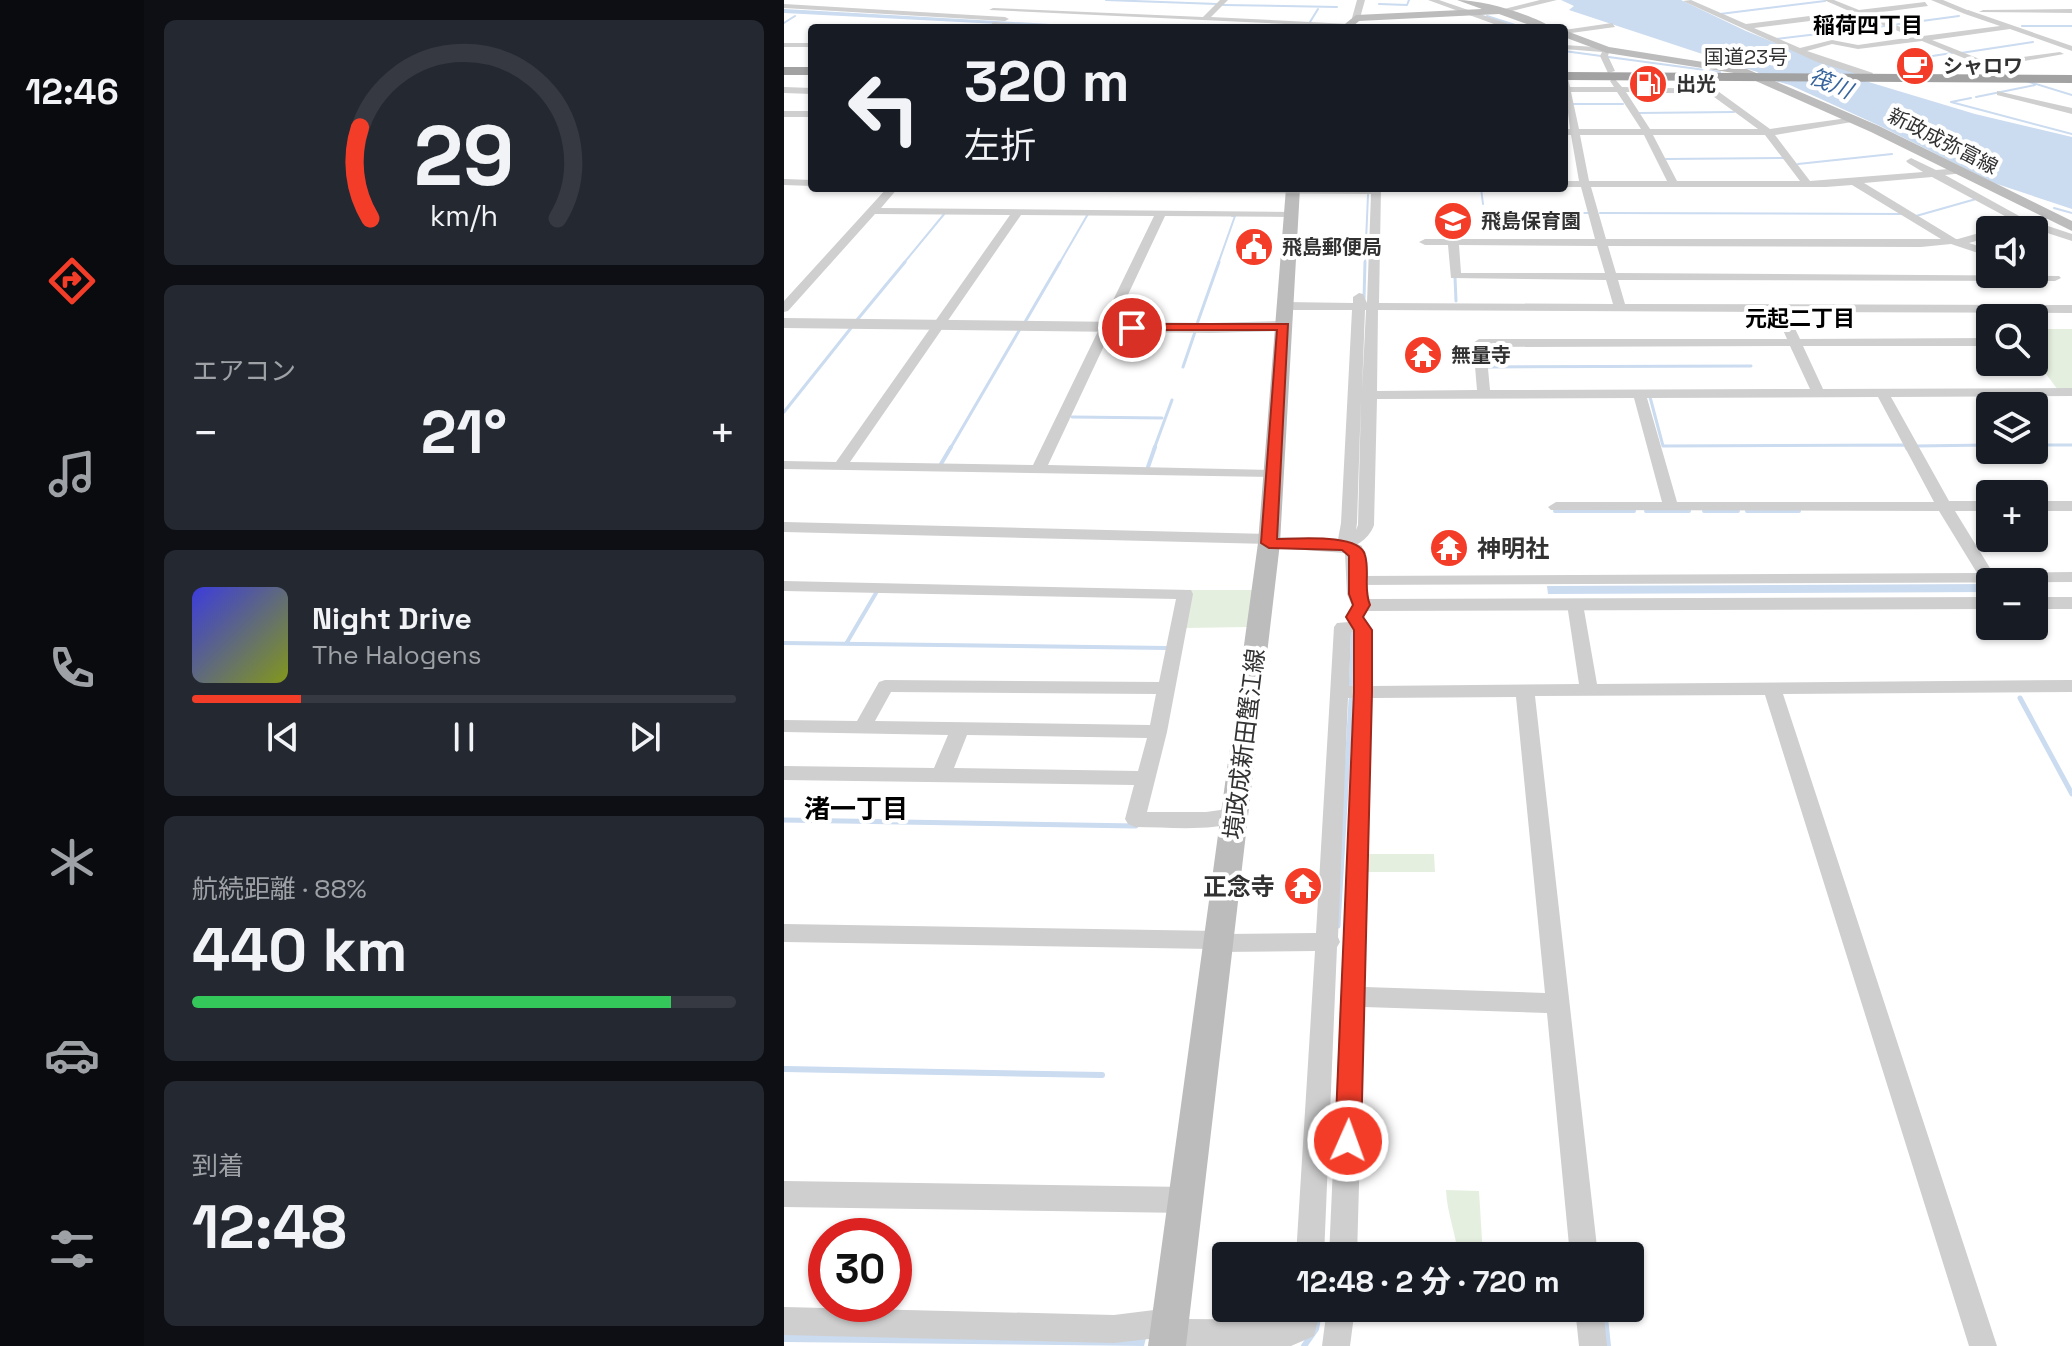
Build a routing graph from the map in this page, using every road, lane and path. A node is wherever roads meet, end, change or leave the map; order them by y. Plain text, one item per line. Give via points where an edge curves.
1 (1009, 0) edge
2 (1224, 0) edge
3 (1361, 0) edge
4 (1432, 0) edge
5 (1462, 0) edge
6 (1553, 0) edge
7 (1697, 0) edge
8 (1828, 0) edge
9 (1935, 0) edge
10 (784, 4) edge
11 (1925, 4) dead end
12 (1500, 11) junction
13 (2072, 11) edge
14 (1973, 12) junction
15 (1473, 13) junction
16 (1858, 13) junction
17 (784, 14) edge
18 (988, 14) junction
19 (1205, 19) junction
20 (1349, 23) edge
21 (1006, 24) edge
22 (1040, 24) edge
23 (1505, 24) edge
24 (1537, 24) edge
25 (1612, 25) dead end
26 (1742, 27) junction
27 (2011, 27) junction
28 (1568, 32) edge
29 (1568, 35) edge
30 (1923, 39) junction
31 (2061, 42) edge
32 (784, 45) edge
33 (808, 45) edge
34 (1568, 48) edge
35 (2072, 49) edge
36 (1800, 51) junction
37 (1605, 54) junction
38 (2060, 54) dead end
39 (1986, 64) junction
40 (784, 69) edge
41 (808, 70) edge
42 (1946, 70) dead end
43 (1755, 76) junction
44 (1866, 76) junction
45 (2014, 76) junction
46 (2072, 77) edge
47 (1568, 81) edge
48 (1568, 82) edge
49 (1619, 89) junction
50 (784, 90) edge
51 (808, 91) edge
52 (2000, 93) dead end
53 (2072, 111) edge
54 (784, 114) edge
55 (808, 114) edge
56 (1852, 119) junction
57 (1569, 132) edge
58 (1647, 132) junction
59 (1768, 132) junction
60 (1911, 161) dead end
61 (1960, 171) junction
62 (1933, 173) junction
63 (1853, 181) junction
64 (1568, 184) edge
65 (1585, 184) junction
66 (1674, 184) junction
67 (1807, 184) junction
68 (784, 185) edge
69 (808, 185) edge
70 (890, 192) edge
71 (1098, 192) edge
72 (1348, 192) edge
73 (1370, 192) edge
74 (1292, 197) edge
75 (874, 211) junction
76 (1018, 212) junction
77 (1161, 213) junction
78 (2015, 216) edge
79 (2045, 216) edge
80 (2048, 217) edge
81 (2072, 227) edge
82 (2048, 230) edge
83 (1976, 237) edge
84 (2072, 238) edge
85 (1425, 242) dead end
86 (1453, 242) junction
87 (1601, 242) junction
88 (1955, 242) junction
89 (1976, 249) edge
90 (1459, 276) junction
91 (1611, 276) junction
92 (2048, 276) edge
93 (1976, 279) edge
94 (2048, 280) edge
95 (1365, 305) junction
96 (1461, 306) junction
97 (1620, 307) junction
98 (784, 308) edge
99 (1779, 308) junction
100 (2072, 309) edge
101 (1284, 316) junction
102 (784, 323) edge
103 (938, 326) junction
104 (1105, 327) junction
105 (1795, 342) junction
106 (1976, 342) edge
107 (1818, 392) junction
108 (1882, 392) junction
109 (2072, 392) edge
110 (1484, 393) junction
111 (1639, 393) junction
112 (1362, 394) junction
113 (784, 465) edge
114 (840, 466) junction
115 (1038, 470) junction
116 (1274, 474) junction
117 (1944, 506) junction
118 (1976, 506) edge
119 (2048, 506) edge
120 (2072, 506) edge
121 (1556, 507) dead end
122 (1671, 507) junction
123 (784, 527) edge
124 (784, 538) edge
125 (1269, 544) junction
126 (1345, 545) junction
127 (1982, 568) edge
128 (1976, 577) edge
129 (2048, 577) edge
130 (2072, 577) edge
131 (1359, 581) junction
132 (784, 586) edge
133 (1976, 603) edge
134 (2048, 603) edge
135 (2072, 603) edge
136 (1575, 604) junction
137 (1361, 616) junction
138 (2072, 686) edge
139 (1167, 688) junction
140 (1772, 688) junction
141 (1589, 690) junction
142 (1525, 691) junction
143 (1352, 692) junction
144 (784, 727) edge
145 (862, 728) junction
146 (960, 729) junction
147 (1158, 732) junction
148 (784, 773) edge
149 (941, 775) junction
150 (1146, 778) junction
151 (1235, 816) junction
152 (784, 933) edge
153 (1219, 942) junction
154 (1329, 942) junction
155 (1354, 997) junction
156 (1557, 1003) junction
157 (784, 1194) edge
158 (1187, 1200) junction
159 (1311, 1242) edge
160 (1344, 1242) edge
161 (1583, 1242) edge
162 (784, 1321) edge
163 (1305, 1322) edge
164 (1339, 1322) edge
165 (1590, 1322) edge
166 (1169, 1334) edge
167 (1336, 1346) edge
168 (1593, 1346) edge
169 (1983, 1346) edge

1 - 18 street
2 - 19 street
3 - 20 street
4 - 15 street
5 - 12 main road
6 - 12 street
7 - 26 street via 1687,1
8 - 16 street
9 - 14 street
10 - 18 street
11 - 16 street
12 - 15 main road
12 - 24 main road
13 - 14 street
14 - 27 street
15 - 20 main road
15 - 23 street
16 - 26 street
16 - 30 street
17 - 21 street
18 - 19 street
18 - 22 street
19 - 20 street
25 - 28 street
26 - 36 street
27 - 30 street
27 - 31 street
29 - 37 main road, 新政成弥富線
30 - 36 street via 1858,47 1832,42
30 - 39 street
31 - 35 street
32 - 33 street
34 - 37 street
36 - 44 street
37 - 43 main road, 新政成弥富線 via 1717,65
37 - 49 street
38 - 39 street
39 - 42 street
39 - 45 street
40 - 41 highway
43 - 44 highway, 国道23号
43 - 47 highway, 国道23号
43 - 56 main road, 新政成弥富線
44 - 45 highway, 国道23号
44 - 46 highway, 国道23号
45 - 46 highway, 国道23号
48 - 49 street
49 - 58 street
49 - 59 street via 1708,89
50 - 51 street
52 - 53 street
54 - 55 street
56 - 59 street
56 - 61 main road, 新政成弥富線
57 - 58 street
57 - 65 street
58 - 59 street
58 - 66 street
59 - 67 street
60 - 62 street
61 - 62 street
61 - 79 main road, 新政成弥富線
62 - 63 street
62 - 78 street
63 - 67 street
63 - 88 street
64 - 65 street
65 - 66 street
65 - 87 street
66 - 67 street
68 - 69 street
70 - 75 street
71 - 74 street
72 - 74 street
73 - 95 street
74 - 77 street
74 - 101 main road, 境政成新田蟹江線
75 - 76 street
75 - 98 street
76 - 77 street
76 - 103 street
77 - 104 street
80 - 81 main road, 新政成弥富線
82 - 84 street
83 - 88 street
85 - 86 street
86 - 87 street
86 - 90 street
87 - 88 street
87 - 91 street
88 - 89 street
90 - 91 street
90 - 96 street
91 - 93 street
91 - 97 street
92 - 94 street via 2059,280
95 - 96 street
95 - 101 street
95 - 112 street
96 - 97 street
97 - 99 street
99 - 100 street
99 - 105 street
101 - 104 street
101 - 116 main road, 境政成新田蟹江線
102 - 103 street
103 - 104 street
103 - 114 street
104 - 115 street
105 - 106 street
105 - 107 street
105 - 110 street via 1479,343
107 - 108 street
107 - 111 street
108 - 109 street
108 - 117 street
110 - 111 street
110 - 112 street
111 - 122 street
112 - 126 street via 1366,525
113 - 114 street
114 - 115 street
115 - 116 street
116 - 125 main road, 境政成新田蟹江線
117 - 118 street
117 - 122 street
117 - 127 street
119 - 120 street
121 - 122 street
123 - 125 street
124 - 125 street
125 - 126 street
125 - 151 main road, 境政成新田蟹江線
126 - 131 street via 1358,556
128 - 131 street
129 - 130 street
131 - 137 street
132 - 139 street via 1185,594
133 - 136 street
134 - 135 street
136 - 137 street
136 - 141 street
137 - 143 street via 1343,627
138 - 140 street
139 - 145 street via 885,686
139 - 147 street
140 - 141 street
140 - 169 street
141 - 142 street
142 - 143 street
142 - 156 street
143 - 154 street
143 - 155 street
144 - 145 street
145 - 146 street
146 - 147 street
146 - 149 street
147 - 150 street
148 - 149 street
149 - 150 street
150 - 151 street via 1135,819
151 - 153 main road, 境政成新田蟹江線
152 - 153 street
153 - 154 street
153 - 158 main road, 境政成新田蟹江線
154 - 159 street
155 - 156 street
155 - 160 street
156 - 161 street
157 - 158 street
158 - 166 main road, 境政成新田蟹江線
162 - 166 street
163 - 166 street via 1285,1334
164 - 167 street
165 - 168 street

